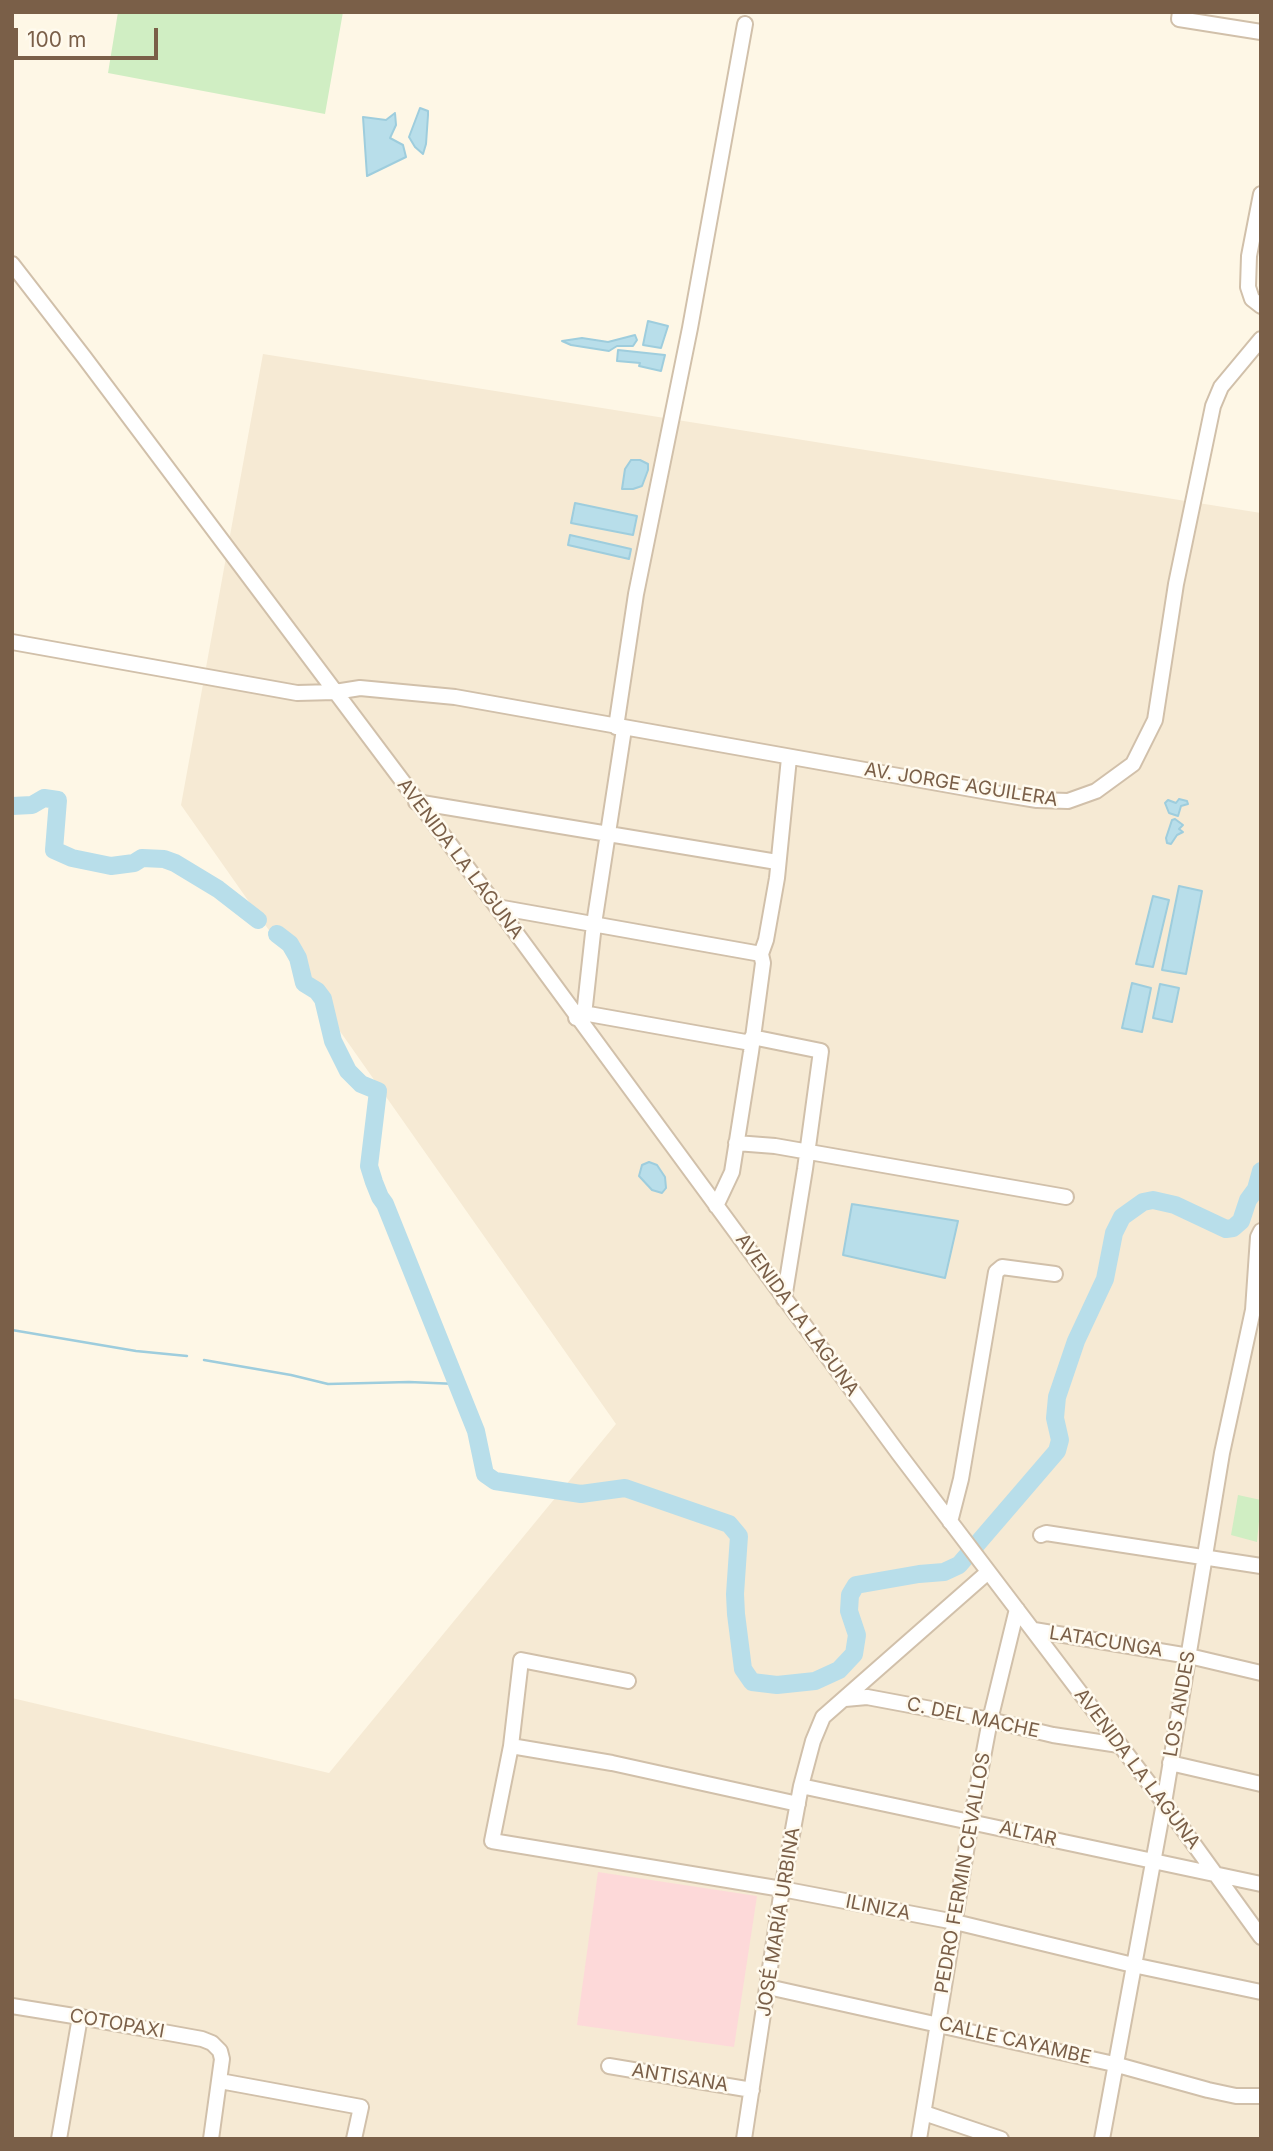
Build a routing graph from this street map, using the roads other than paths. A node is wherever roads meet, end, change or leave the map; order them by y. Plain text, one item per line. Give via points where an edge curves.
1 (1180, 12) edge
2 (745, 24) dead end
3 (1261, 32) edge
4 (1261, 194) edge
5 (12, 264) edge
6 (1261, 306) edge
7 (1261, 339) edge
8 (12, 642) edge
9 (335, 692) junction
10 (620, 728) junction
11 (789, 758) junction
12 (416, 802) junction
13 (607, 835) junction
14 (778, 862) junction
15 (497, 906) junction
16 (594, 924) junction
17 (761, 954) junction
18 (580, 1016) junction
19 (751, 1040) junction
20 (736, 1143) junction
21 (807, 1152) junction
22 (1066, 1197) dead end
23 (716, 1206) junction
24 (1261, 1231) edge
25 (1055, 1274) dead end
26 (784, 1299) junction
27 (1257, 1309) edge
28 (950, 1522) junction
29 (1041, 1535) dead end
30 (1206, 1556) junction
31 (1261, 1566) edge
32 (984, 1567) junction
33 (1017, 1609) junction
34 (1034, 1630) junction
35 (1189, 1656) junction
36 (1261, 1673) edge
37 (628, 1681) dead end
38 (845, 1699) junction
39 (990, 1720) junction
40 (1119, 1745) junction
41 (511, 1746) junction
42 (1170, 1763) junction
43 (1261, 1784) edge
44 (801, 1786) junction
45 (1164, 1802) junction
46 (798, 1804) junction
47 (971, 1821) junction
48 (1152, 1862) junction
49 (1215, 1874) junction
50 (1261, 1884) edge
51 (782, 1889) junction
52 (955, 1922) junction
53 (1261, 1937) edge
54 (1133, 1965) junction
55 (768, 1986) junction
56 (1261, 1992) edge
57 (12, 2006) edge
58 (80, 2017) junction
59 (938, 2024) junction
60 (1114, 2064) junction
61 (609, 2066) dead end
62 (220, 2081) junction
63 (752, 2090) junction
64 (1261, 2096) edge
65 (924, 2113) junction
66 (59, 2139) edge
67 (211, 2139) edge
68 (354, 2139) edge
69 (744, 2139) edge
70 (919, 2139) edge
71 (1002, 2139) edge
72 (1102, 2139) edge

1 - 3 street via 1179,19
2 - 10 street via 636,594
4 - 6 street via 1248,287
5 - 9 street, AVENIDA LA LAGUNA
7 - 11 street, AV. JORGE AGUILERA via 1221,387 1213,406 1154,720 1133,764 1096,791 1068,801 1037,800
8 - 9 street, AV. JORGE AGUILERA via 297,693
9 - 10 street, AV. JORGE AGUILERA via 360,688 455,697
9 - 12 street, AVENIDA LA LAGUNA
10 - 11 street, AV. JORGE AGUILERA
10 - 13 street
11 - 14 street
12 - 13 street
12 - 15 street, AVENIDA LA LAGUNA
13 - 14 street
13 - 16 street
14 - 17 street
15 - 16 street
15 - 18 street, AVENIDA LA LAGUNA
16 - 17 street
16 - 18 street
17 - 19 street
18 - 19 street
18 - 23 street, AVENIDA LA LAGUNA
19 - 20 street
19 - 21 street via 821,1051
20 - 21 street
20 - 23 street via 732,1172
21 - 22 street
21 - 26 street
23 - 26 street, AVENIDA LA LAGUNA
24 - 27 street, LOS ANDES
25 - 28 street via 1002,1267 996,1272
26 - 28 street, AVENIDA LA LAGUNA
27 - 30 street, LOS ANDES via 1222,1453
28 - 32 street, AVENIDA LA LAGUNA
29 - 30 street
30 - 31 street
30 - 35 street, LOS ANDES
32 - 33 street, AVENIDA LA LAGUNA
32 - 38 street
33 - 34 street, AVENIDA LA LAGUNA
33 - 39 street, PEDRO FERMIN CEVALLOS
34 - 35 street, LATACUNGA
34 - 40 street, AVENIDA LA LAGUNA
35 - 36 street, LATACUNGA
35 - 42 street, LOS ANDES
37 - 41 street via 521,1660
38 - 39 street, C. DEL MACHE via 867,1697
38 - 44 street, JOSÉ MARÍA URBINA via 823,1717
39 - 40 street, C. DEL MACHE
39 - 47 street, PEDRO FERMIN CEVALLOS
40 - 45 street, AVENIDA LA LAGUNA
41 - 46 street
41 - 51 street, ILINIZA via 492,1841
42 - 43 street
42 - 45 street, LOS ANDES
44 - 46 street, JOSÉ MARÍA URBINA
44 - 47 street, ALTAR
45 - 48 street, LOS ANDES
45 - 49 street, AVENIDA LA LAGUNA
46 - 51 street, JOSÉ MARÍA URBINA
47 - 48 street, ALTAR
47 - 52 street, PEDRO FERMIN CEVALLOS
48 - 49 street, ALTAR
48 - 54 street, LOS ANDES
49 - 50 street, ALTAR
49 - 53 street, AVENIDA LA LAGUNA
51 - 52 street, ILINIZA
51 - 55 street, JOSÉ MARÍA URBINA
52 - 54 street, ILINIZA
52 - 59 street, PEDRO FERMIN CEVALLOS
54 - 56 street, ILINIZA
54 - 60 street, LOS ANDES
55 - 59 street, CALLE CAYAMBE
55 - 63 street, JOSÉ MARÍA URBINA
57 - 58 street, COTOPAXI
58 - 62 street, COTOPAXI via 202,2039 219,2048
58 - 66 street
59 - 60 street, CALLE CAYAMBE
59 - 65 street, PEDRO FERMIN CEVALLOS
60 - 64 street, CALLE CAYAMBE via 1208,2090
60 - 72 street, LOS ANDES
61 - 63 street, ANTISANA
62 - 67 street
62 - 68 street via 361,2107
63 - 69 street, JOSÉ MARÍA URBINA
65 - 70 street, PEDRO FERMIN CEVALLOS
65 - 71 street

